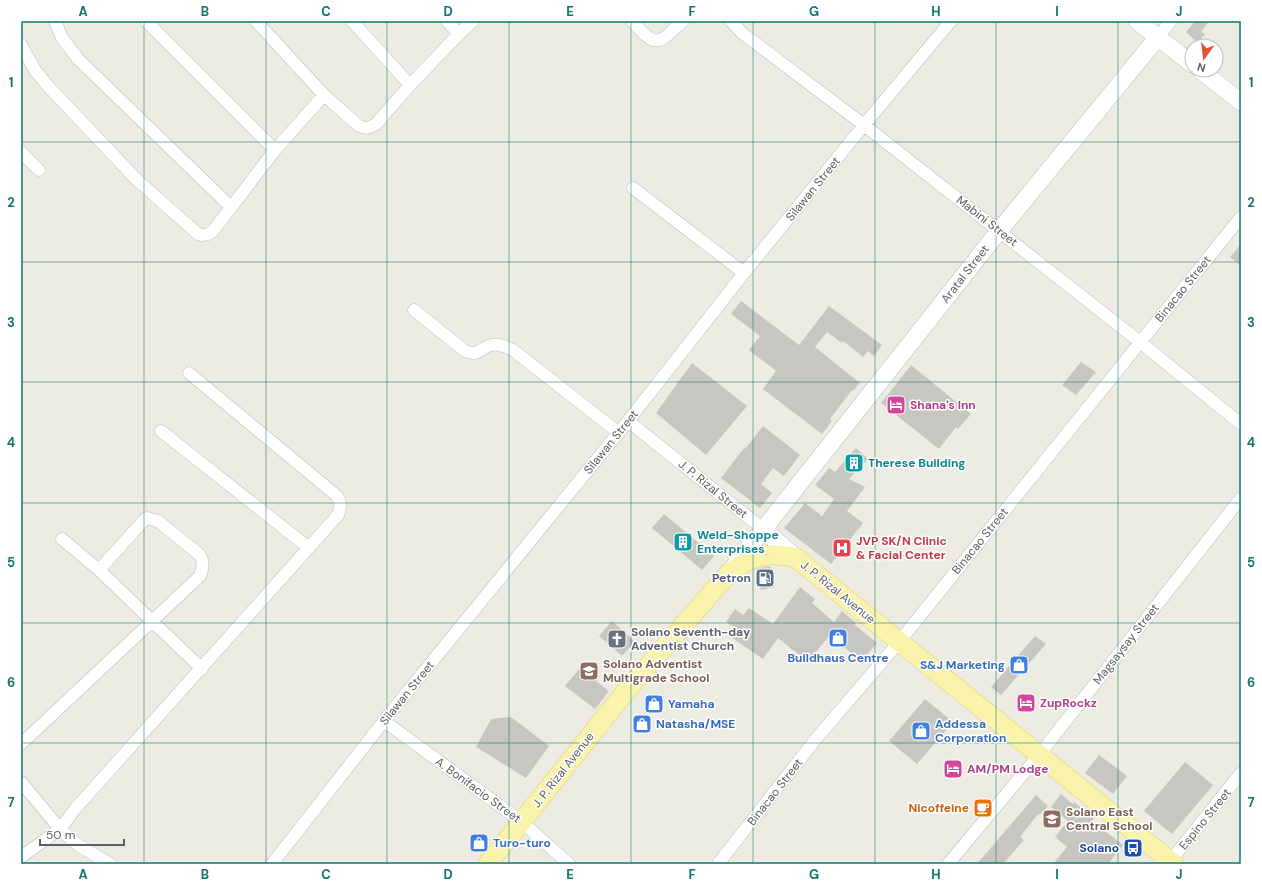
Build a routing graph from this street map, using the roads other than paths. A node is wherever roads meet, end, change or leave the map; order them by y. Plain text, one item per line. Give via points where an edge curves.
1 (56, 21) edge
2 (146, 21) edge
3 (256, 21) edge
4 (352, 21) edge
5 (447, 21) edge
6 (473, 21) edge
7 (632, 21) edge
8 (682, 21) edge
9 (732, 21) edge
10 (951, 21) edge
11 (1137, 21) edge
12 (1171, 21) edge
13 (459, 34) junction
14 (1158, 37) junction
15 (21, 45) edge
16 (1184, 58) edge
17 (1210, 78) edge
18 (410, 85) junction
19 (324, 95) junction
20 (1241, 102) edge
21 (864, 125) junction
22 (275, 150) junction
23 (21, 152) edge
24 (39, 170) dead end
25 (633, 188) dead end
26 (231, 207) junction
27 (1241, 217) edge
28 (999, 231) junction
29 (744, 273) junction
30 (414, 310) dead end
31 (1140, 342) junction
32 (189, 373) dead end
33 (628, 421) junction
34 (1241, 424) edge
35 (161, 431) dead end
36 (619, 433) junction
37 (1241, 498) edge
38 (763, 529) junction
39 (62, 539) dead end
40 (309, 548) junction
41 (796, 558) junction
42 (99, 570) junction
43 (728, 574) junction
44 (151, 621) junction
45 (899, 642) junction
46 (202, 669) junction
47 (384, 721) junction
48 (21, 744) edge
49 (1038, 755) junction
50 (1241, 773) edge
51 (21, 782) edge
52 (522, 822) junction
53 (60, 829) junction
54 (21, 856) edge
55 (1171, 863) edge
56 (110, 864) edge
57 (272, 864) edge
58 (488, 864) edge
59 (569, 864) edge
60 (718, 864) edge
61 (948, 864) edge

1 - 26 street via 62,38 78,59
2 - 22 street
3 - 19 street
4 - 18 street
5 - 13 street
6 - 13 street
7 - 8 street via 646,37 657,41 663,39
9 - 21 street, Mabini Street via 746,36
10 - 21 street, Silawan Street
11 - 14 street
12 - 14 street, Aratal Street
13 - 18 street
14 - 16 street
14 - 28 street, Aratal Street
15 - 26 street via 47,85 137,180 198,234 209,234
17 - 20 street
18 - 19 street via 370,128 359,126
19 - 22 street
21 - 28 street, Mabini Street
21 - 29 street, Silawan Street
22 - 26 street
23 - 24 street
25 - 29 street
27 - 31 street, Binacao Street
28 - 31 street, Mabini Street
28 - 38 street, Aratal Street
29 - 33 street, Silawan Street
30 - 36 street via 465,352 477,354 492,345 513,350
31 - 34 street, Mabini Street
31 - 45 street, Binacao Street
32 - 40 street via 337,496 340,504 338,515
33 - 36 street, Silawan Street
33 - 38 street, J. P. Rizal Street
35 - 40 street
36 - 47 street, Silawan Street
37 - 49 street, Magsaysay Street
38 - 41 street, J. P. Rizal Street
38 - 43 street, Aratal Street
39 - 42 street
40 - 46 street
41 - 43 main road, J. P. Rizal Avenue via 770,554 757,557
41 - 45 main road, J. P. Rizal Avenue
42 - 44 street
42 - 44 street via 147,518 158,521 200,555 203,561 200,576
43 - 52 main road, J. P. Rizal Avenue via 626,691
44 - 46 street
44 - 48 street
45 - 49 main road, J. P. Rizal Avenue
45 - 60 street, Binacao Street via 815,740
46 - 53 street via 75,809
47 - 52 street, A. Bonifacio Street
47 - 57 street, Silawan Street
49 - 55 main road, J. P. Rizal Avenue
49 - 61 street, Magsaysay Street
50 - 55 street, Espino Street
51 - 53 street
52 - 58 main road, J. P. Rizal Avenue
52 - 59 street, A. Bonifacio Street
53 - 54 street
53 - 56 street via 78,845

